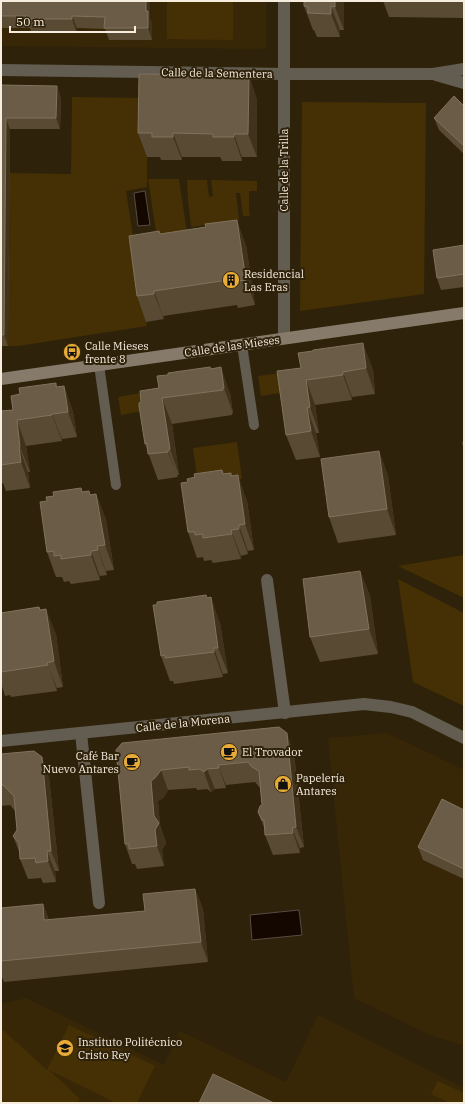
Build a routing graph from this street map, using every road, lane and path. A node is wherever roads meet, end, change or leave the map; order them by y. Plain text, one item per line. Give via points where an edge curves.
1 (284, 1) edge
2 (464, 69) edge
3 (1, 70) edge
4 (284, 74) junction
5 (433, 74) junction
6 (464, 83) edge
7 (464, 313) edge
8 (284, 338) junction
9 (242, 345) junction
10 (99, 365) junction
11 (1, 379) edge
12 (254, 425) dead end
13 (116, 484) dead end
14 (267, 580) dead end
15 (285, 713) junction
16 (81, 733) junction
17 (464, 738) edge
18 (1, 741) edge
19 (99, 903) dead end

1 - 4 street, Calle de la Trilla
2 - 5 street, Calle de la Sementera
3 - 4 street, Calle de la Sementera
4 - 5 street, Calle de la Sementera
4 - 8 street, Calle de la Trilla
5 - 6 street, Calle de la Sementera
7 - 8 main road, Calle de las Mieses
8 - 9 main road, Calle de las Mieses
9 - 10 main road, Calle de las Mieses
9 - 12 lane
10 - 11 main road, Calle de las Mieses
10 - 13 lane
14 - 15 street
15 - 16 street, Calle de la Morena
15 - 17 street, Calle de la Morena via 364,704 390,707 412,712
16 - 18 street, Calle de la Morena
16 - 19 street

